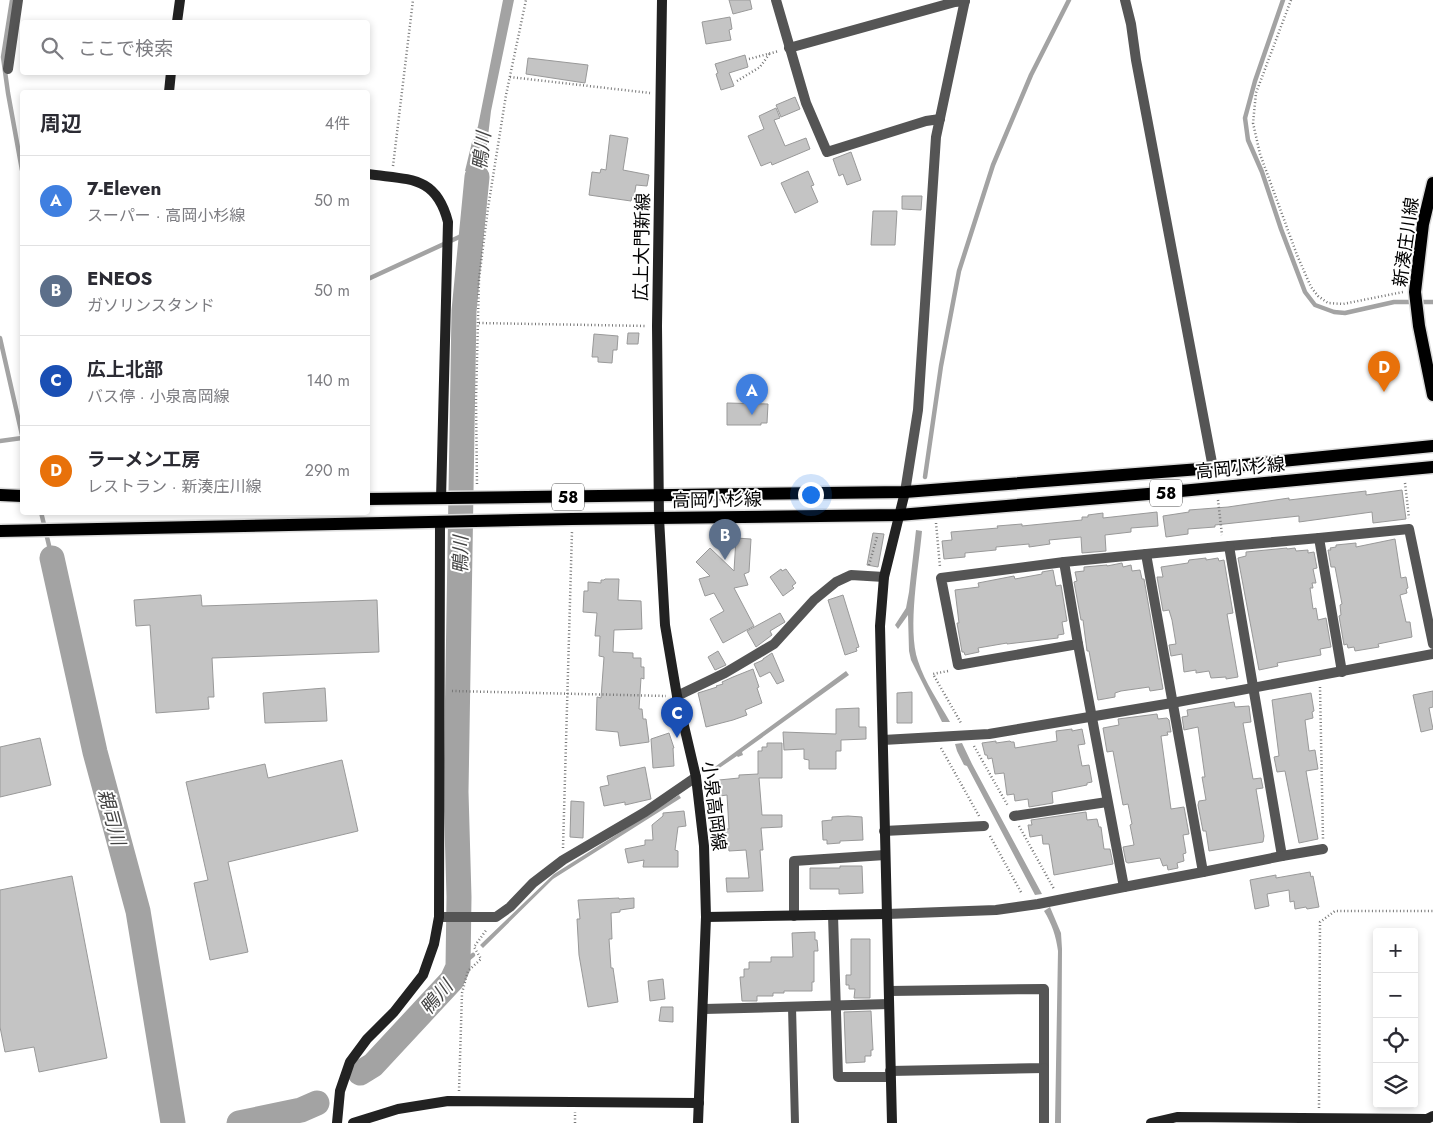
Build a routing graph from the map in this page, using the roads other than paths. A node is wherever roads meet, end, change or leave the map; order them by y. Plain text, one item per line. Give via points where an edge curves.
1 (18, 0) edge
2 (180, 0) edge
3 (662, 0) edge
4 (776, 0) edge
5 (1125, 0) edge
6 (965, 1) edge
7 (177, 20) edge
8 (789, 48) junction
9 (8, 69) dead end
10 (171, 75) edge
11 (169, 90) edge
12 (940, 119) junction
13 (370, 174) edge
14 (1433, 183) edge
15 (1433, 395) edge
16 (1433, 446) edge
17 (1433, 467) edge
18 (1213, 468) junction
19 (905, 492) junction
20 (0, 495) edge
21 (659, 495) junction
22 (20, 496) edge
23 (445, 499) junction
24 (370, 500) edge
25 (899, 515) junction
26 (659, 518) junction
27 (445, 522) junction
28 (0, 531) edge
29 (1319, 538) junction
30 (1229, 546) junction
31 (1146, 554) junction
32 (1064, 562) junction
33 (884, 577) junction
34 (1078, 644) junction
35 (1433, 644) edge
36 (1433, 654) edge
37 (1342, 672) junction
38 (1253, 688) junction
39 (677, 696) junction
40 (1172, 703) junction
41 (1092, 716) junction
42 (883, 740) junction
43 (696, 777) junction
44 (1108, 802) junction
45 (1014, 816) dead end
46 (984, 826) dead end
47 (884, 831) junction
48 (1323, 849) road end
49 (885, 855) junction
50 (1282, 856) junction
51 (1203, 872) junction
52 (1124, 887) junction
53 (887, 914) junction
54 (833, 915) junction
55 (794, 916) junction
56 (443, 917) junction
57 (706, 917) junction
58 (889, 991) junction
59 (889, 1004) junction
60 (836, 1006) junction
61 (792, 1007) junction
62 (704, 1010) junction
63 (1044, 1068) junction
64 (890, 1074) junction
65 (699, 1103) junction
66 (1433, 1116) edge
67 (337, 1123) edge
68 (353, 1123) edge
69 (698, 1123) edge
70 (795, 1123) edge
71 (892, 1123) edge
72 (1044, 1123) edge
73 (1151, 1123) edge

1 - 9 street
2 - 7 street
3 - 21 street, 広上大門新線 via 657,326
4 - 8 street
5 - 18 street
6 - 8 street
6 - 12 street
8 - 12 street via 806,103 827,152
10 - 11 street
12 - 19 street via 918,410
13 - 23 street via 415,180 432,190 444,206 448,222
14 - 15 main road, 新湊庄川線 via 1423,224 1415,292
16 - 18 main road, 高岡小杉線 / 58
17 - 25 main road, 高岡小杉線 / 58
18 - 19 main road, 高岡小杉線 / 58
19 - 21 main road, 高岡小杉線 / 58
19 - 25 street
20 - 22 main road
21 - 23 main road, 高岡小杉線 / 58
21 - 26 street, 小泉高岡線
23 - 24 main road, 高岡小杉線 / 58
25 - 26 main road, 高岡小杉線 / 58
25 - 33 street
26 - 27 main road, 高岡小杉線 / 58
26 - 39 street, 小泉高岡線 via 665,625
27 - 28 main road, 高岡小杉線 / 58
27 - 56 street via 440,691
29 - 30 street
29 - 35 street via 1409,530
29 - 37 street
30 - 31 street
30 - 38 street
31 - 32 street
31 - 40 street
32 - 34 street
32 - 34 street via 941,578 958,665
33 - 39 street via 851,575 836,582 814,600 774,644
33 - 42 street via 880,626
34 - 41 street
36 - 37 street
37 - 38 street
38 - 40 street
38 - 50 street
39 - 43 street, 小泉高岡線
40 - 41 street
40 - 51 street
41 - 42 street via 989,734
41 - 44 street
42 - 47 street
43 - 56 street via 645,812 563,860 496,917
43 - 57 street, 小泉高岡線 via 704,846
44 - 45 street
44 - 52 street
46 - 47 street
47 - 49 street
48 - 50 street
49 - 53 street
49 - 55 street via 794,861
50 - 51 street
51 - 52 street
52 - 53 street via 996,910
53 - 54 street
53 - 58 street
54 - 55 street
54 - 60 street
55 - 57 street
56 - 67 street via 423,975 350,1062 340,1091
57 - 62 street, 小泉高岡線
58 - 59 street
58 - 63 street via 1044,989
59 - 60 street
59 - 64 street
60 - 61 street
60 - 64 street via 838,1077
61 - 62 street
61 - 70 lane
62 - 65 street, 小泉高岡線
63 - 64 street
63 - 72 street
64 - 71 street
65 - 68 street via 459,1100 398,1109
65 - 69 street, 小泉高岡線
66 - 73 street via 1427,1119 1177,1117

